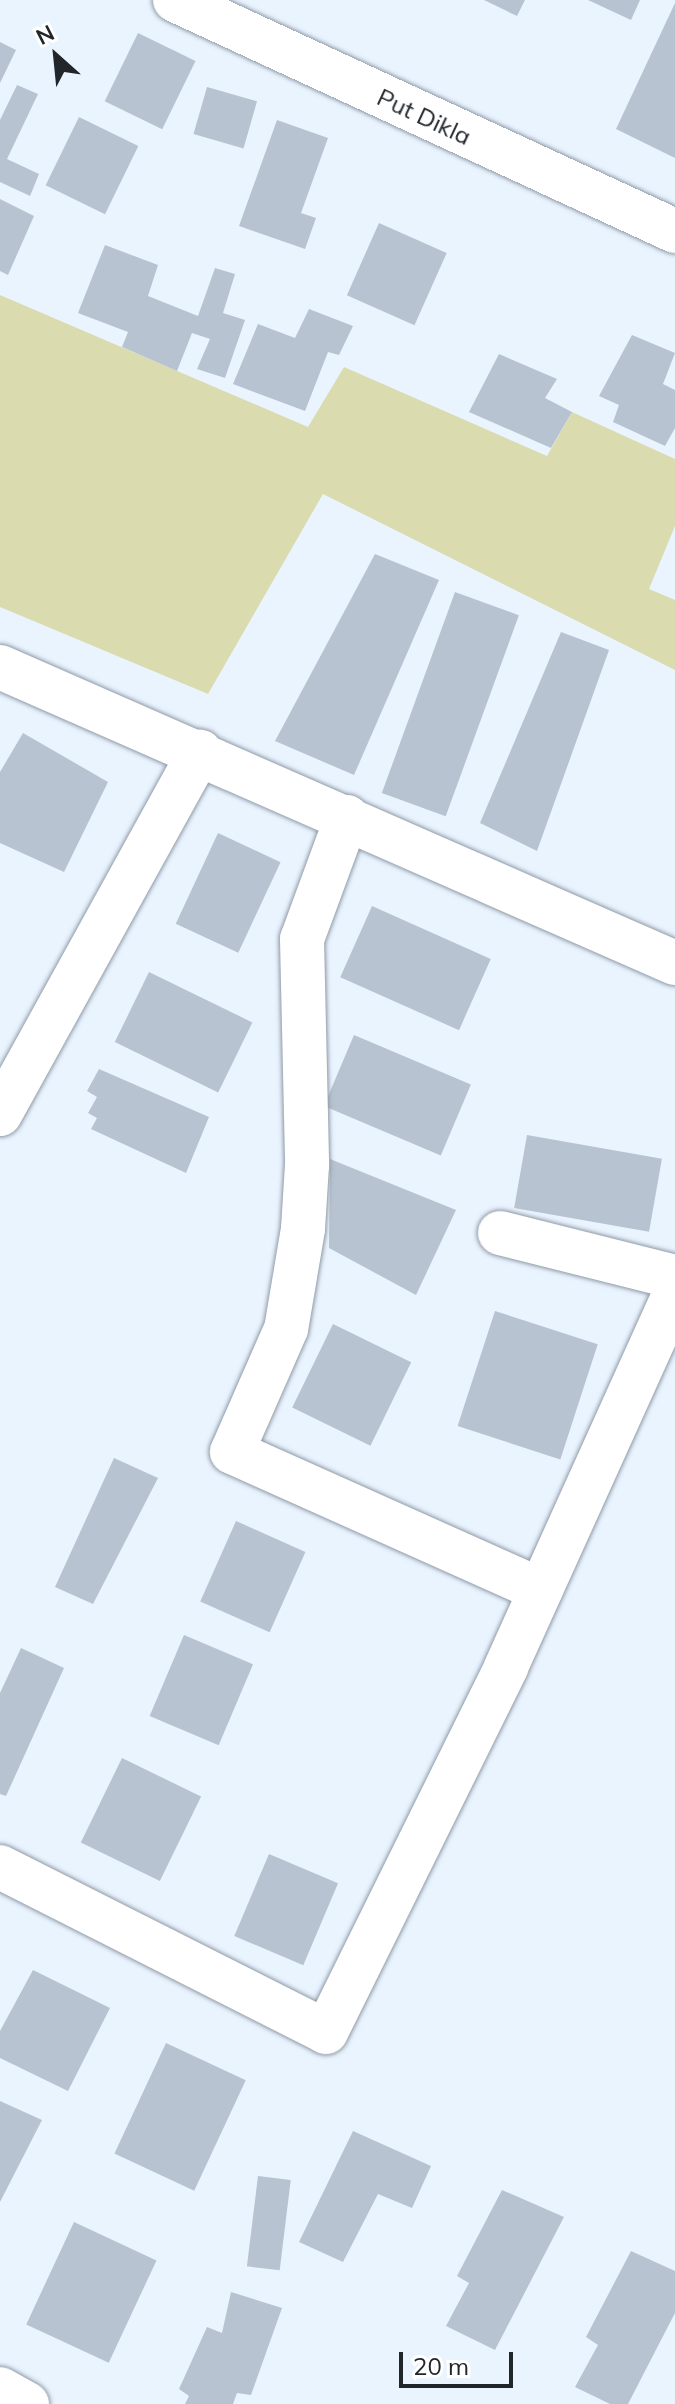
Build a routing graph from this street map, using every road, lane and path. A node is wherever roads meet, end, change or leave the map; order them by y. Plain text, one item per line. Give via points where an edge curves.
1 (175, 0) edge
2 (675, 231) edge
3 (0, 667) edge
4 (200, 752) junction
5 (347, 817) junction
6 (675, 963) edge
7 (0, 1114) edge
8 (500, 1233) dead end
9 (675, 1277) edge
10 (675, 1293) edge
11 (540, 1590) junction
12 (4, 1878) edge
13 (0, 2389) edge
14 (27, 2404) edge

1 - 2 street, Put Dikla
3 - 4 street
4 - 5 street
4 - 7 street
5 - 6 street
5 - 11 street via 302,939 307,1165 303,1229 286,1329 232,1452
8 - 9 street
10 - 11 street
11 - 12 street via 326,2032
13 - 14 street

